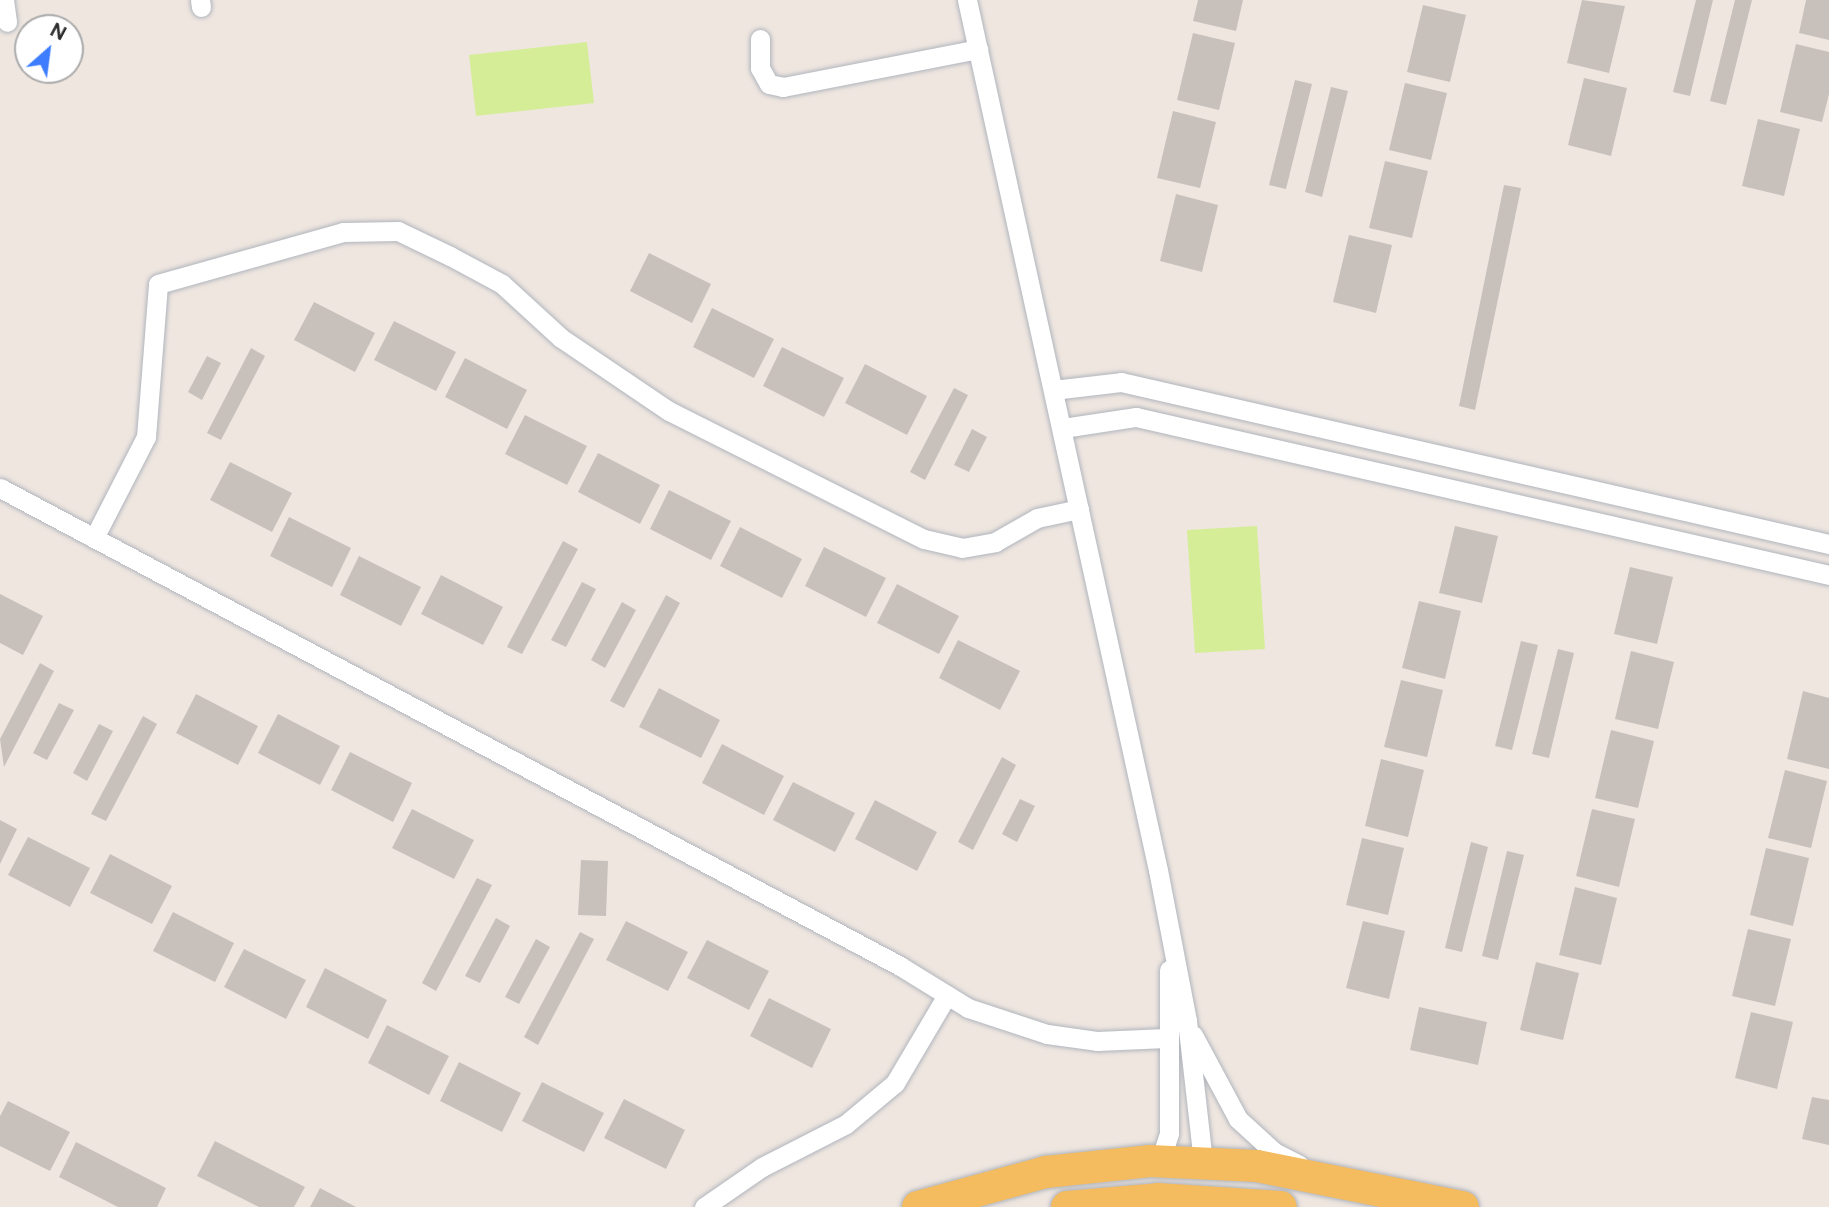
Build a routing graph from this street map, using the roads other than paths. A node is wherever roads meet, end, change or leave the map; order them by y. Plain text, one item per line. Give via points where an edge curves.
1 (4, 0) edge
2 (967, 0) edge
3 (7, 22) dead end
4 (760, 39) dead end
5 (978, 49) junction
6 (1053, 390) junction
7 (1063, 428) junction
8 (0, 488) edge
9 (1079, 509) junction
10 (94, 538) junction
11 (1829, 544) edge
12 (1829, 575) edge
13 (1170, 941) junction
14 (947, 995) junction
15 (1187, 1021) junction
16 (1166, 1038) junction
17 (1150, 1161) junction
18 (1203, 1162) junction
19 (1339, 1180) junction
20 (704, 1207) edge
21 (918, 1207) edge
22 (1067, 1207) edge
23 (1281, 1207) edge
24 (1463, 1207) edge

1 - 3 street
2 - 5 street
4 - 5 street via 760,68 769,84 783,87
5 - 6 street
6 - 7 street
6 - 11 street via 1121,382
7 - 9 street
7 - 12 street via 1136,417
8 - 10 street
9 - 10 street via 1037,518 995,542 962,548 924,540 668,411 561,338 502,284 398,231 343,232 158,284 146,437
9 - 13 street
10 - 14 street
13 - 15 street
13 - 16 street
14 - 16 street via 968,1008 1047,1034 1097,1041
14 - 20 street via 925,1040 895,1083 846,1124 762,1167
15 - 18 street
15 - 19 street via 1224,1099 1255,1138 1300,1166
16 - 17 street via 1169,1133 1163,1152
17 - 18 main road
17 - 21 main road via 1046,1172
18 - 19 main road
19 - 24 main road
22 - 23 main road via 1158,1199

